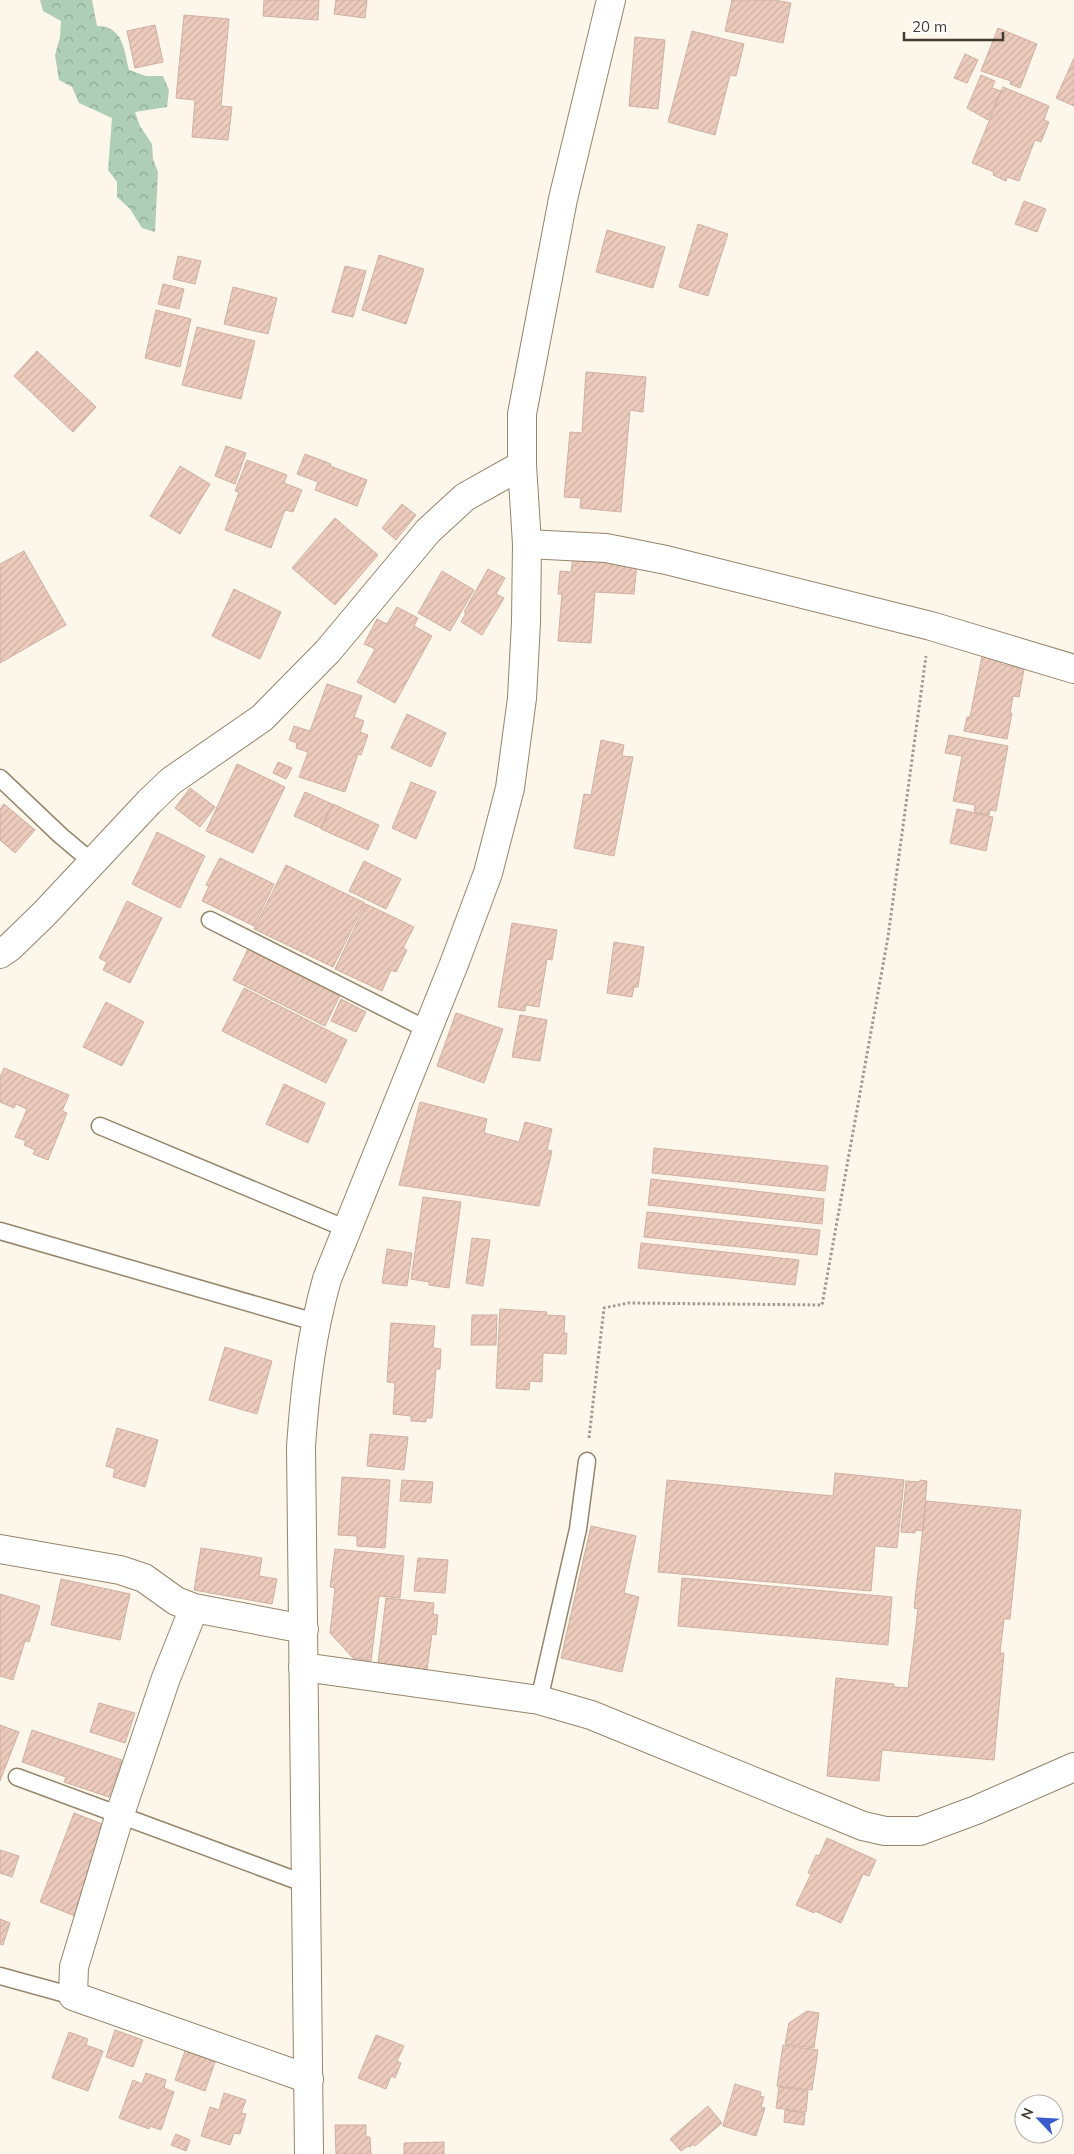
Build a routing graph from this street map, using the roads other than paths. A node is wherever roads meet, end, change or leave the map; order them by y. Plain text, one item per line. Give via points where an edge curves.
1 (611, 0) edge
2 (522, 465) junction
3 (527, 544) junction
4 (1074, 669) edge
5 (0, 778) edge
6 (92, 862) junction
7 (210, 920) dead end
8 (0, 954) edge
9 (428, 1030) junction
10 (100, 1126) dead end
11 (347, 1229) junction
12 (0, 1231) edge
13 (315, 1322) junction
14 (587, 1461) road end
15 (0, 1549) edge
16 (194, 1608) junction
17 (304, 1629) junction
18 (303, 1667) junction
19 (539, 1700) junction
20 (1074, 1767) edge
21 (17, 1777) dead end
22 (120, 1814) junction
23 (306, 1884) junction
24 (0, 1976) edge
25 (73, 1996) junction
26 (309, 2079) junction
27 (309, 2154) edge

1 - 2 street via 563,199 522,414
2 - 3 street
2 - 6 street via 459,502 428,531 328,651 262,718 171,782
3 - 4 street via 606,548 649,556 931,626
3 - 9 street via 522,698 510,788 488,873
5 - 6 lane
6 - 8 street via 44,914
7 - 9 lane
9 - 11 street
10 - 11 lane
11 - 13 street via 327,1279
12 - 13 lane
13 - 17 street via 305,1390 302,1447
14 - 19 lane via 578,1529
15 - 16 street via 133,1574 176,1601
16 - 17 street
16 - 22 street via 166,1678
17 - 18 street
18 - 19 street
18 - 23 street
19 - 20 street via 591,1715 863,1826 885,1831 920,1831
21 - 22 lane
22 - 23 lane
22 - 25 street via 74,1967
23 - 26 street
24 - 25 lane
25 - 26 street
26 - 27 street

